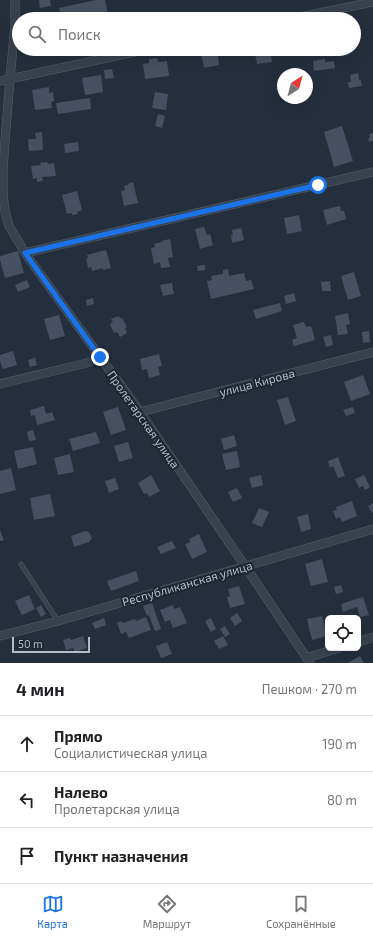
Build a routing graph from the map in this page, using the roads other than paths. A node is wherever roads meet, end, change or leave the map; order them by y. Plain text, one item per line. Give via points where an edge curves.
1 (15, 0) edge
2 (373, 2) edge
3 (15, 12) edge
4 (324, 12) edge
5 (13, 56) edge
6 (115, 56) edge
7 (10, 78) junction
8 (0, 81) edge
9 (373, 172) edge
10 (25, 253) junction
11 (373, 352) edge
12 (100, 357) junction
13 (0, 384) edge
14 (140, 412) junction
15 (373, 529) edge
16 (20, 564) dead end
17 (245, 566) junction
18 (58, 621) junction
19 (0, 636) edge
20 (373, 638) edge
21 (361, 641) edge
22 (332, 651) edge
23 (308, 661) edge

1 - 3 street, Пролетарская улица
2 - 4 street
5 - 7 street, Пролетарская улица
6 - 7 street
7 - 8 street
7 - 10 street, Пролетарская улица via 3,194 9,226
9 - 10 street
10 - 12 street, Пролетарская улица
11 - 14 street, улица Кирова
12 - 13 street via 87,363
12 - 14 street, Пролетарская улица
14 - 17 street, Пролетарская улица
15 - 17 street, Республиканская улица
16 - 18 lane
17 - 18 street, Республиканская улица
17 - 23 street, Пролетарская улица
18 - 19 street, Республиканская улица
20 - 21 street
22 - 23 street

